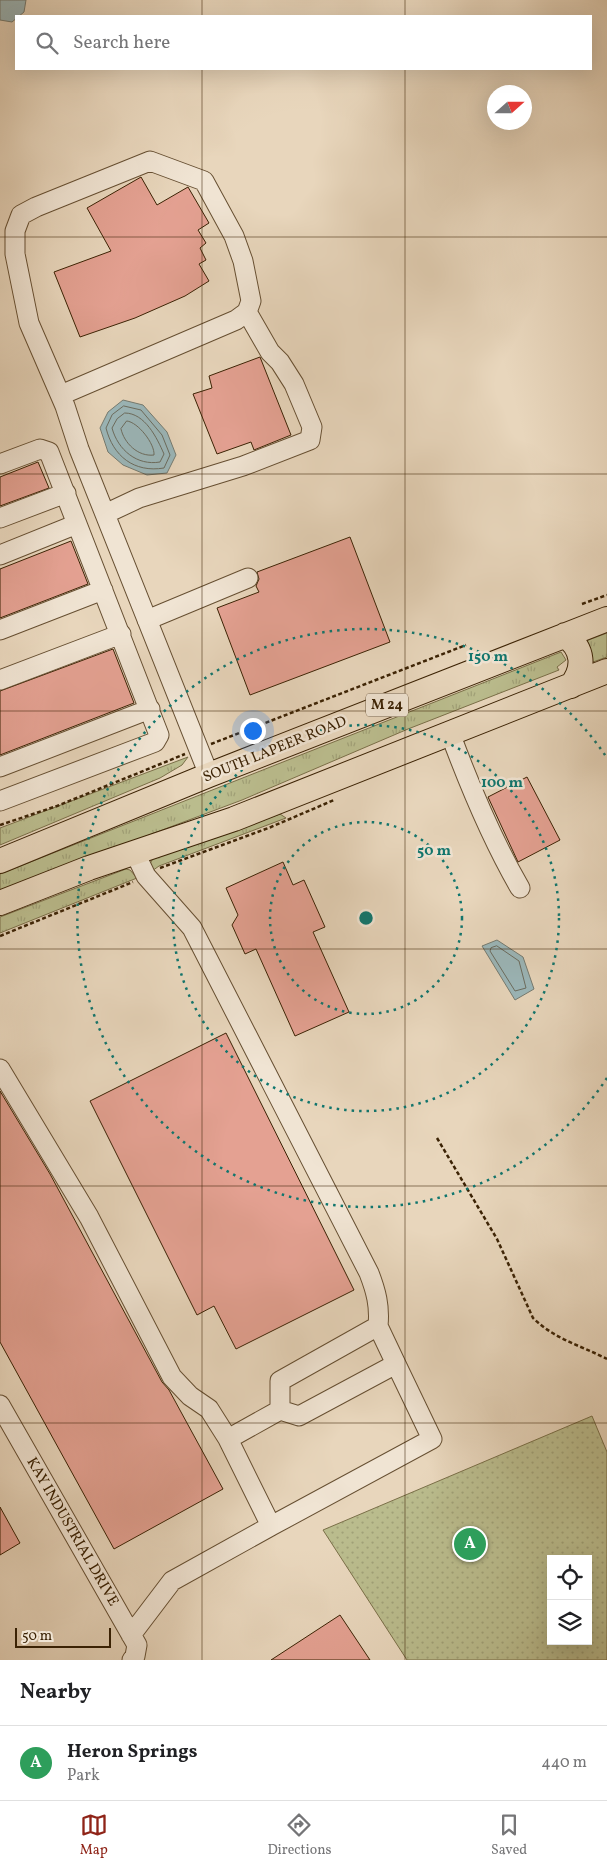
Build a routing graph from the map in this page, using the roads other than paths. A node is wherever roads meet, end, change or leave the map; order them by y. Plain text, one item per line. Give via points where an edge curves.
1 (247, 312) junction
2 (60, 395) junction
3 (0, 464) edge
4 (66, 493) junction
5 (105, 514) junction
6 (0, 518) edge
7 (78, 524) junction
8 (0, 555) edge
9 (248, 578) dead end
10 (103, 590) junction
11 (607, 619) edge
12 (147, 620) junction
13 (0, 630) edge
14 (121, 634) junction
15 (565, 635) junction
16 (607, 672) edge
17 (0, 680) edge
18 (571, 686) junction
19 (150, 709) junction
20 (450, 733) junction
21 (0, 767) edge
22 (209, 775) junction
23 (0, 801) edge
24 (135, 853) junction
25 (0, 861) edge
26 (520, 888) dead end
27 (0, 902) edge
28 (0, 1069) edge
29 (378, 1326) junction
30 (396, 1364) junction
31 (0, 1405) edge
32 (280, 1410) junction
33 (228, 1439) junction
34 (271, 1526) junction
35 (131, 1635) junction
36 (137, 1659) edge

1 - 2 street via 236,320
1 - 2 street via 250,301 240,248 204,181 150,161 36,207 21,215 15,231 15,254 29,323
1 - 5 street via 270,352 294,384 312,427 310,440 243,466 138,498
2 - 5 street
3 - 4 street via 40,449 49,452
4 - 6 street
4 - 7 street
5 - 12 street
7 - 8 street
7 - 10 street
9 - 12 street
10 - 13 street
10 - 14 street
11 - 15 main road, SOUTH LAPEER ROAD / M 24
12 - 22 street
14 - 17 street
14 - 19 street
15 - 18 main road via 576,646 581,661 579,676
15 - 22 main road, SOUTH LAPEER ROAD / M 24
16 - 18 main road
18 - 20 main road
19 - 21 street
19 - 23 street via 159,735 156,742
20 - 24 main road via 243,815
20 - 26 street via 477,805
22 - 25 main road, SOUTH LAPEER ROAD / M 24
24 - 27 main road
24 - 29 street via 146,876 192,928 369,1272 380,1308
28 - 33 street via 89,1217 172,1377 190,1396 209,1409
29 - 30 street
29 - 32 street via 280,1381
30 - 32 street via 298,1416
30 - 34 street via 432,1438
31 - 35 street, KAY INDUSTRIAL DRIVE
32 - 33 street
33 - 34 street
34 - 35 street via 172,1581
35 - 36 street, KAY INDUSTRIAL DRIVE via 137,1645

